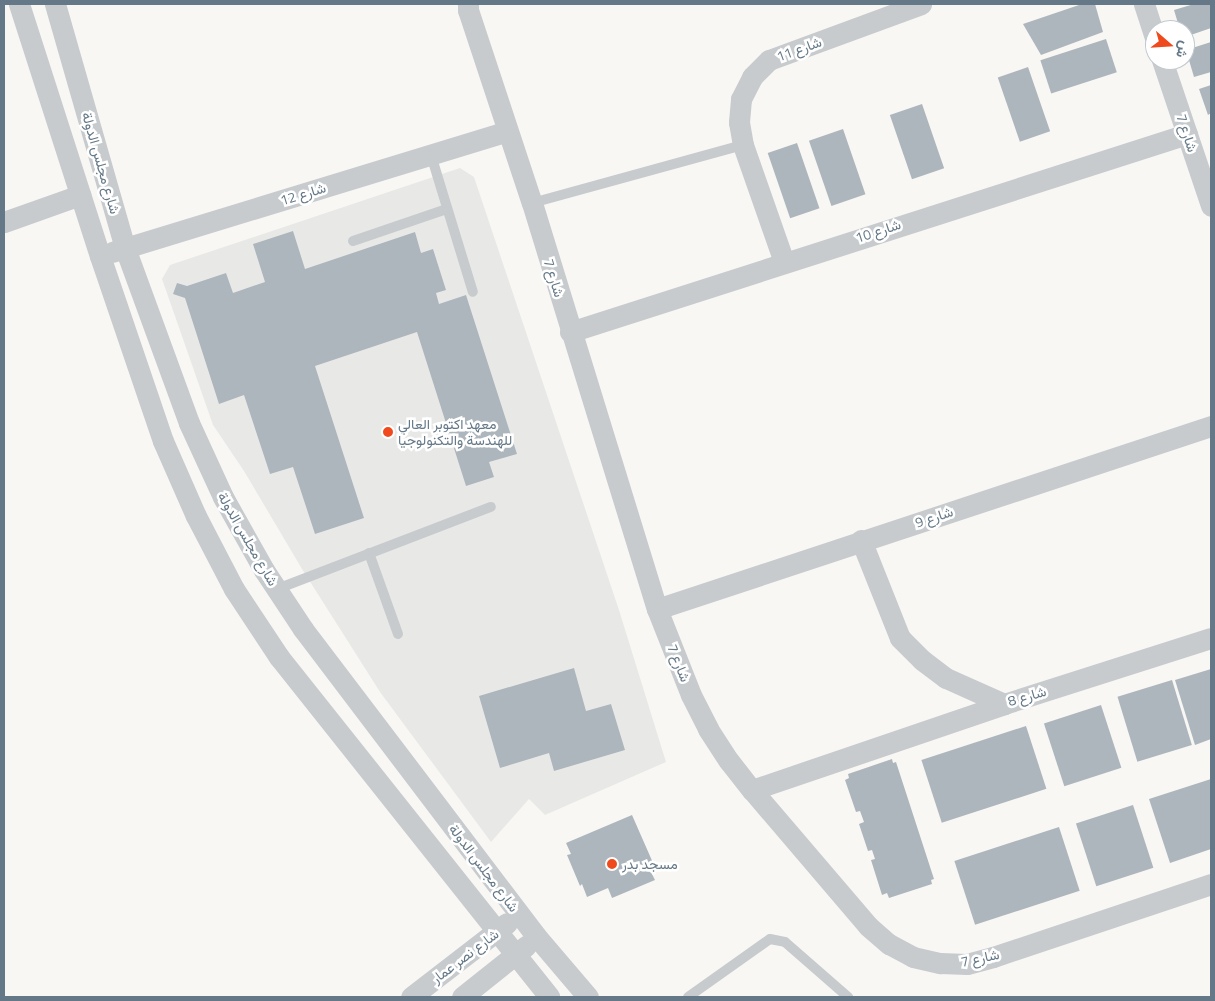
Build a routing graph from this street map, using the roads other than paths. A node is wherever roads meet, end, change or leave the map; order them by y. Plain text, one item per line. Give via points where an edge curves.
1 (19, 4) edge
2 (55, 4) edge
3 (468, 4) edge
4 (921, 4) edge
5 (1144, 4) edge
6 (1149, 20) edge
7 (1165, 70) edge
8 (507, 131) junction
9 (1187, 134) junction
10 (743, 145) junction
11 (431, 155) junction
12 (80, 195) junction
13 (532, 203) junction
14 (1211, 206) edge
15 (447, 208) junction
16 (4, 222) edge
17 (353, 241) dead end
18 (125, 248) junction
19 (100, 256) junction
20 (784, 262) junction
21 (473, 292) dead end
22 (570, 332) junction
23 (1211, 426) edge
24 (491, 506) dead end
25 (861, 540) junction
26 (369, 553) junction
27 (277, 589) junction
28 (657, 609) junction
29 (398, 634) dead end
30 (1211, 638) edge
31 (1004, 704) junction
32 (752, 790) junction
33 (1211, 884) edge
34 (519, 914) junction
35 (496, 932) junction
36 (536, 936) junction
37 (515, 955) junction
38 (411, 997) edge
39 (462, 997) edge
40 (549, 997) edge
41 (588, 997) edge
42 (688, 997) edge
43 (848, 997) edge

1 - 12 street, شارع مجلس الدولة
2 - 18 street, شارع مجلس الدولة
3 - 8 street, شارع 7
4 - 10 street, شارع 11 via 769,60 752,77 741,99 739,122
5 - 6 street
7 - 9 street, شارع 7
8 - 11 street, شارع 12
8 - 13 street, شارع 7
9 - 14 street, شارع 7
9 - 20 street, شارع 10
10 - 13 lane
10 - 20 street, شارع 11
11 - 15 lane
11 - 18 street, شارع 12
12 - 16 street
12 - 19 street, شارع مجلس الدولة
13 - 22 street, شارع 7
15 - 17 lane
15 - 21 lane
18 - 19 street, شارع 12
18 - 27 street, شارع مجلس الدولة via 189,423 223,497
19 - 35 street, شارع مجلس الدولة via 163,441 196,516 234,588 279,657
20 - 22 street, شارع 10
22 - 28 street, شارع 7
23 - 25 street, شارع 9
24 - 26 lane
25 - 28 street, شارع 9
25 - 31 street, شارع 8 via 900,638 946,678
26 - 27 lane
26 - 29 lane
27 - 34 street, شارع مجلس الدولة via 302,629
28 - 32 street, شارع 7 via 708,729
30 - 31 street, شارع 8
31 - 32 street
32 - 33 street, شارع 7 via 868,926 905,953 940,964 967,964 994,957
34 - 35 street, شارع نصر عمار
34 - 36 street, شارع مجلس الدولة
35 - 37 street, شارع مجلس الدولة
35 - 38 street, شارع نصر عمار
36 - 37 street
36 - 41 street, شارع مجلس الدولة
37 - 39 street
37 - 40 street, شارع مجلس الدولة
42 - 43 lane via 770,939 785,942

